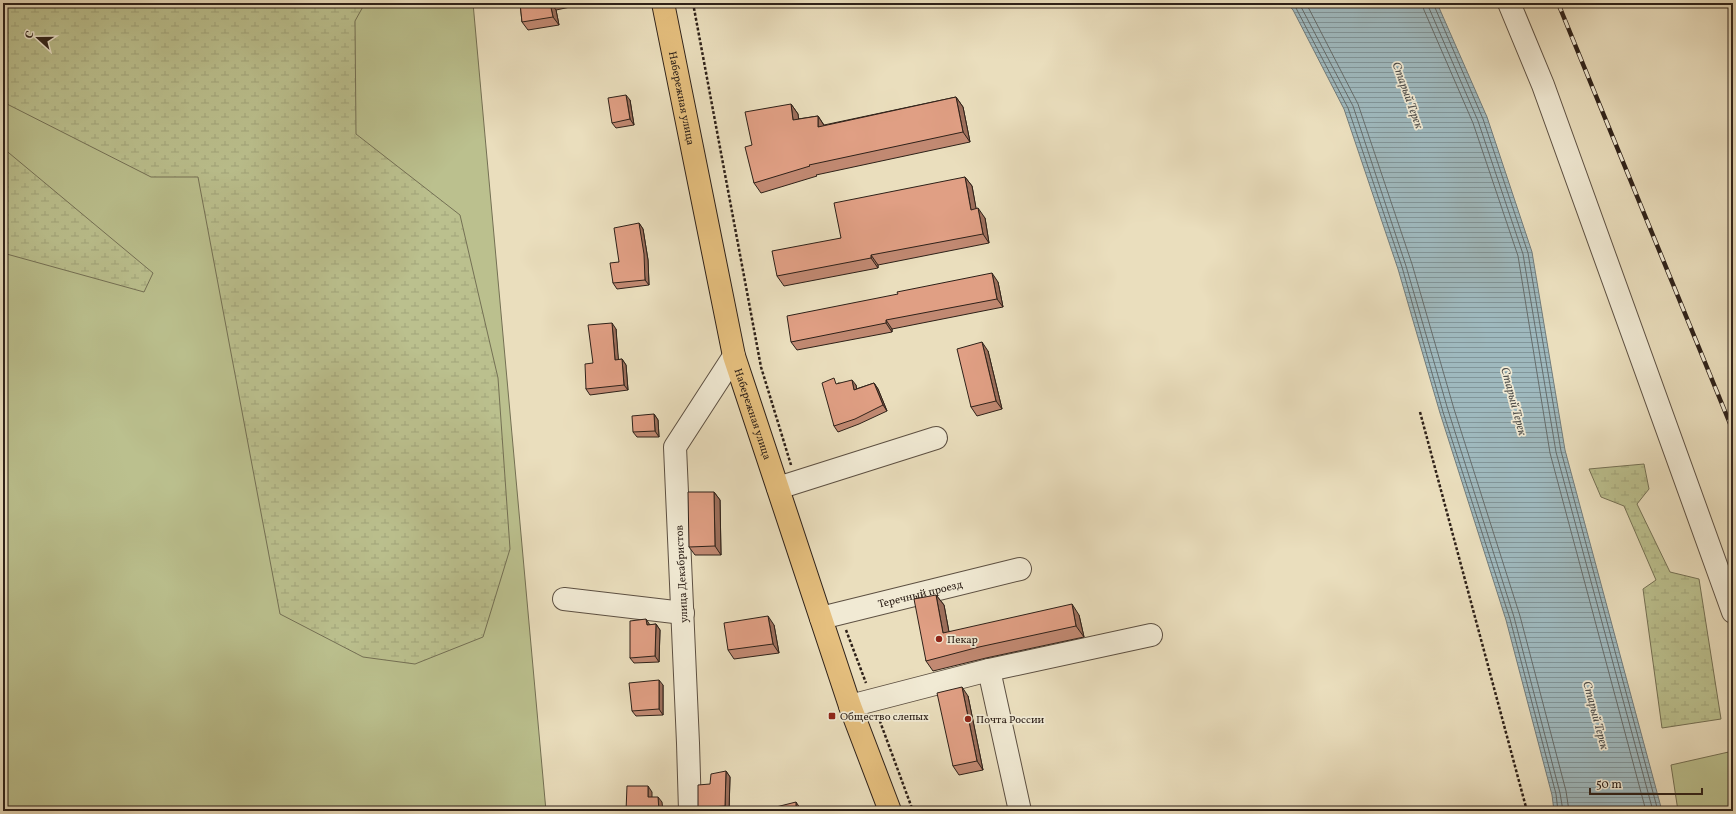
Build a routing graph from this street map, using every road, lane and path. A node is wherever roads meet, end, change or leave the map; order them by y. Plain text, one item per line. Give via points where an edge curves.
1 (663, 3) edge
2 (693, 3) edge
3 (1509, 3) edge
4 (734, 356) junction
5 (1420, 412) dead end
6 (936, 438) dead end
7 (793, 470) dead end
8 (778, 488) junction
9 (1020, 569) dead end
10 (564, 598) dead end
11 (1733, 612) edge
12 (683, 613) junction
13 (821, 618) junction
14 (845, 627) dead end
15 (1151, 635) dead end
16 (989, 670) junction
17 (872, 700) junction
18 (850, 706) junction
19 (690, 811) edge
20 (890, 811) edge
21 (913, 811) edge
22 (1020, 811) edge
23 (1527, 811) edge

1 - 4 main road, Набережная улица
2 - 7 path via 760,367
3 - 11 street via 1543,84
4 - 8 main road, Набережная улица
4 - 12 street, улица Декабристов via 675,447
5 - 23 path
6 - 8 street
8 - 13 main road, Набережная улица
9 - 13 street, Теречный проезд
10 - 12 street
12 - 19 street, улица Декабристов
13 - 18 main road, Набережная улица
14 - 17 path
15 - 16 street
16 - 17 street
16 - 22 street
17 - 18 street
17 - 21 path
18 - 20 main road, Набережная улица

